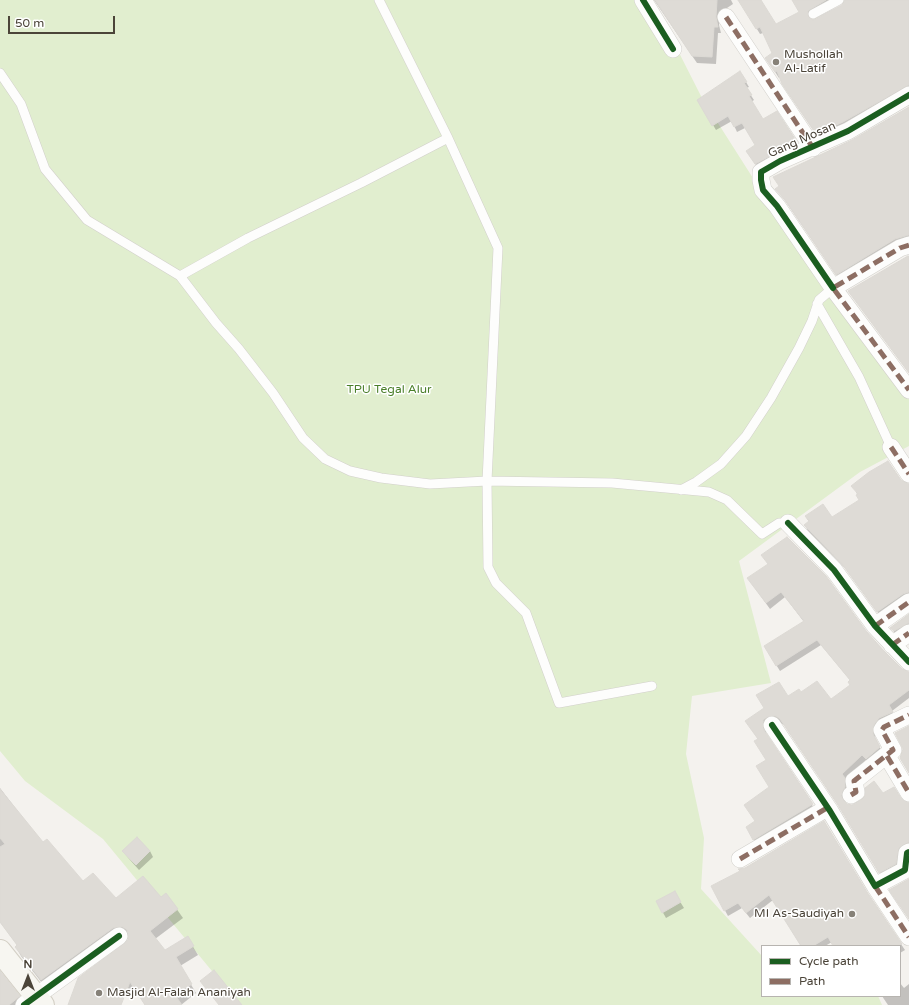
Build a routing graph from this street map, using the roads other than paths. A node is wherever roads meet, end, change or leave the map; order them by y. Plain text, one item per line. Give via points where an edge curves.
1 (379, 0) edge
2 (643, 0) edge
3 (839, 0) edge
4 (813, 14) dead end
5 (726, 17) dead end
6 (673, 49) dead end
7 (0, 73) edge
8 (909, 95) edge
9 (448, 138) junction
10 (813, 148) junction
11 (909, 245) edge
12 (180, 276) junction
13 (833, 288) junction
14 (817, 304) junction
15 (909, 390) edge
16 (894, 452) joint
17 (909, 474) edge
18 (487, 481) junction
19 (680, 490) junction
20 (789, 525) joint
21 (909, 602) edge
22 (875, 626) junction
23 (909, 633) edge
24 (892, 644) junction
25 (909, 662) edge
26 (652, 686) dead end
27 (909, 714) edge
28 (772, 725) dead end
29 (887, 756) junction
30 (906, 784) edge
31 (851, 795) dead end
32 (827, 808) junction
33 (909, 852) edge
34 (740, 859) dead end
35 (875, 886) junction
36 (119, 936) dead end
37 (909, 937) edge
38 (0, 951) edge
39 (34, 1002) edge

1 - 9 lane
2 - 6 street
3 - 4 lane
5 - 10 street
7 - 12 lane via 21,104 45,169 87,220
8 - 10 street, Gang Mosan via 848,131
9 - 12 lane via 248,238
9 - 18 lane via 498,248
10 - 13 street, Gang Mosan via 763,170 761,180 763,190 777,206
11 - 13 street
12 - 18 lane via 273,393 303,438 325,459 350,471 381,478 430,484
13 - 14 lane via 820,297
13 - 15 street
14 - 16 lane via 859,377
14 - 19 lane via 799,348 746,436 721,464
16 - 17 street
18 - 19 lane via 625,484
18 - 26 lane via 488,566 496,583 526,614 559,703
19 - 20 lane via 719,495 762,534 779,523
20 - 22 street via 834,570
21 - 22 street
22 - 24 street
23 - 24 street
24 - 25 street
27 - 29 street via 882,728 893,749
28 - 32 street
29 - 30 street
29 - 31 street via 854,781 856,792
32 - 34 street
32 - 35 street
33 - 35 street via 905,870
35 - 37 street
36 - 39 street
38 - 39 street

